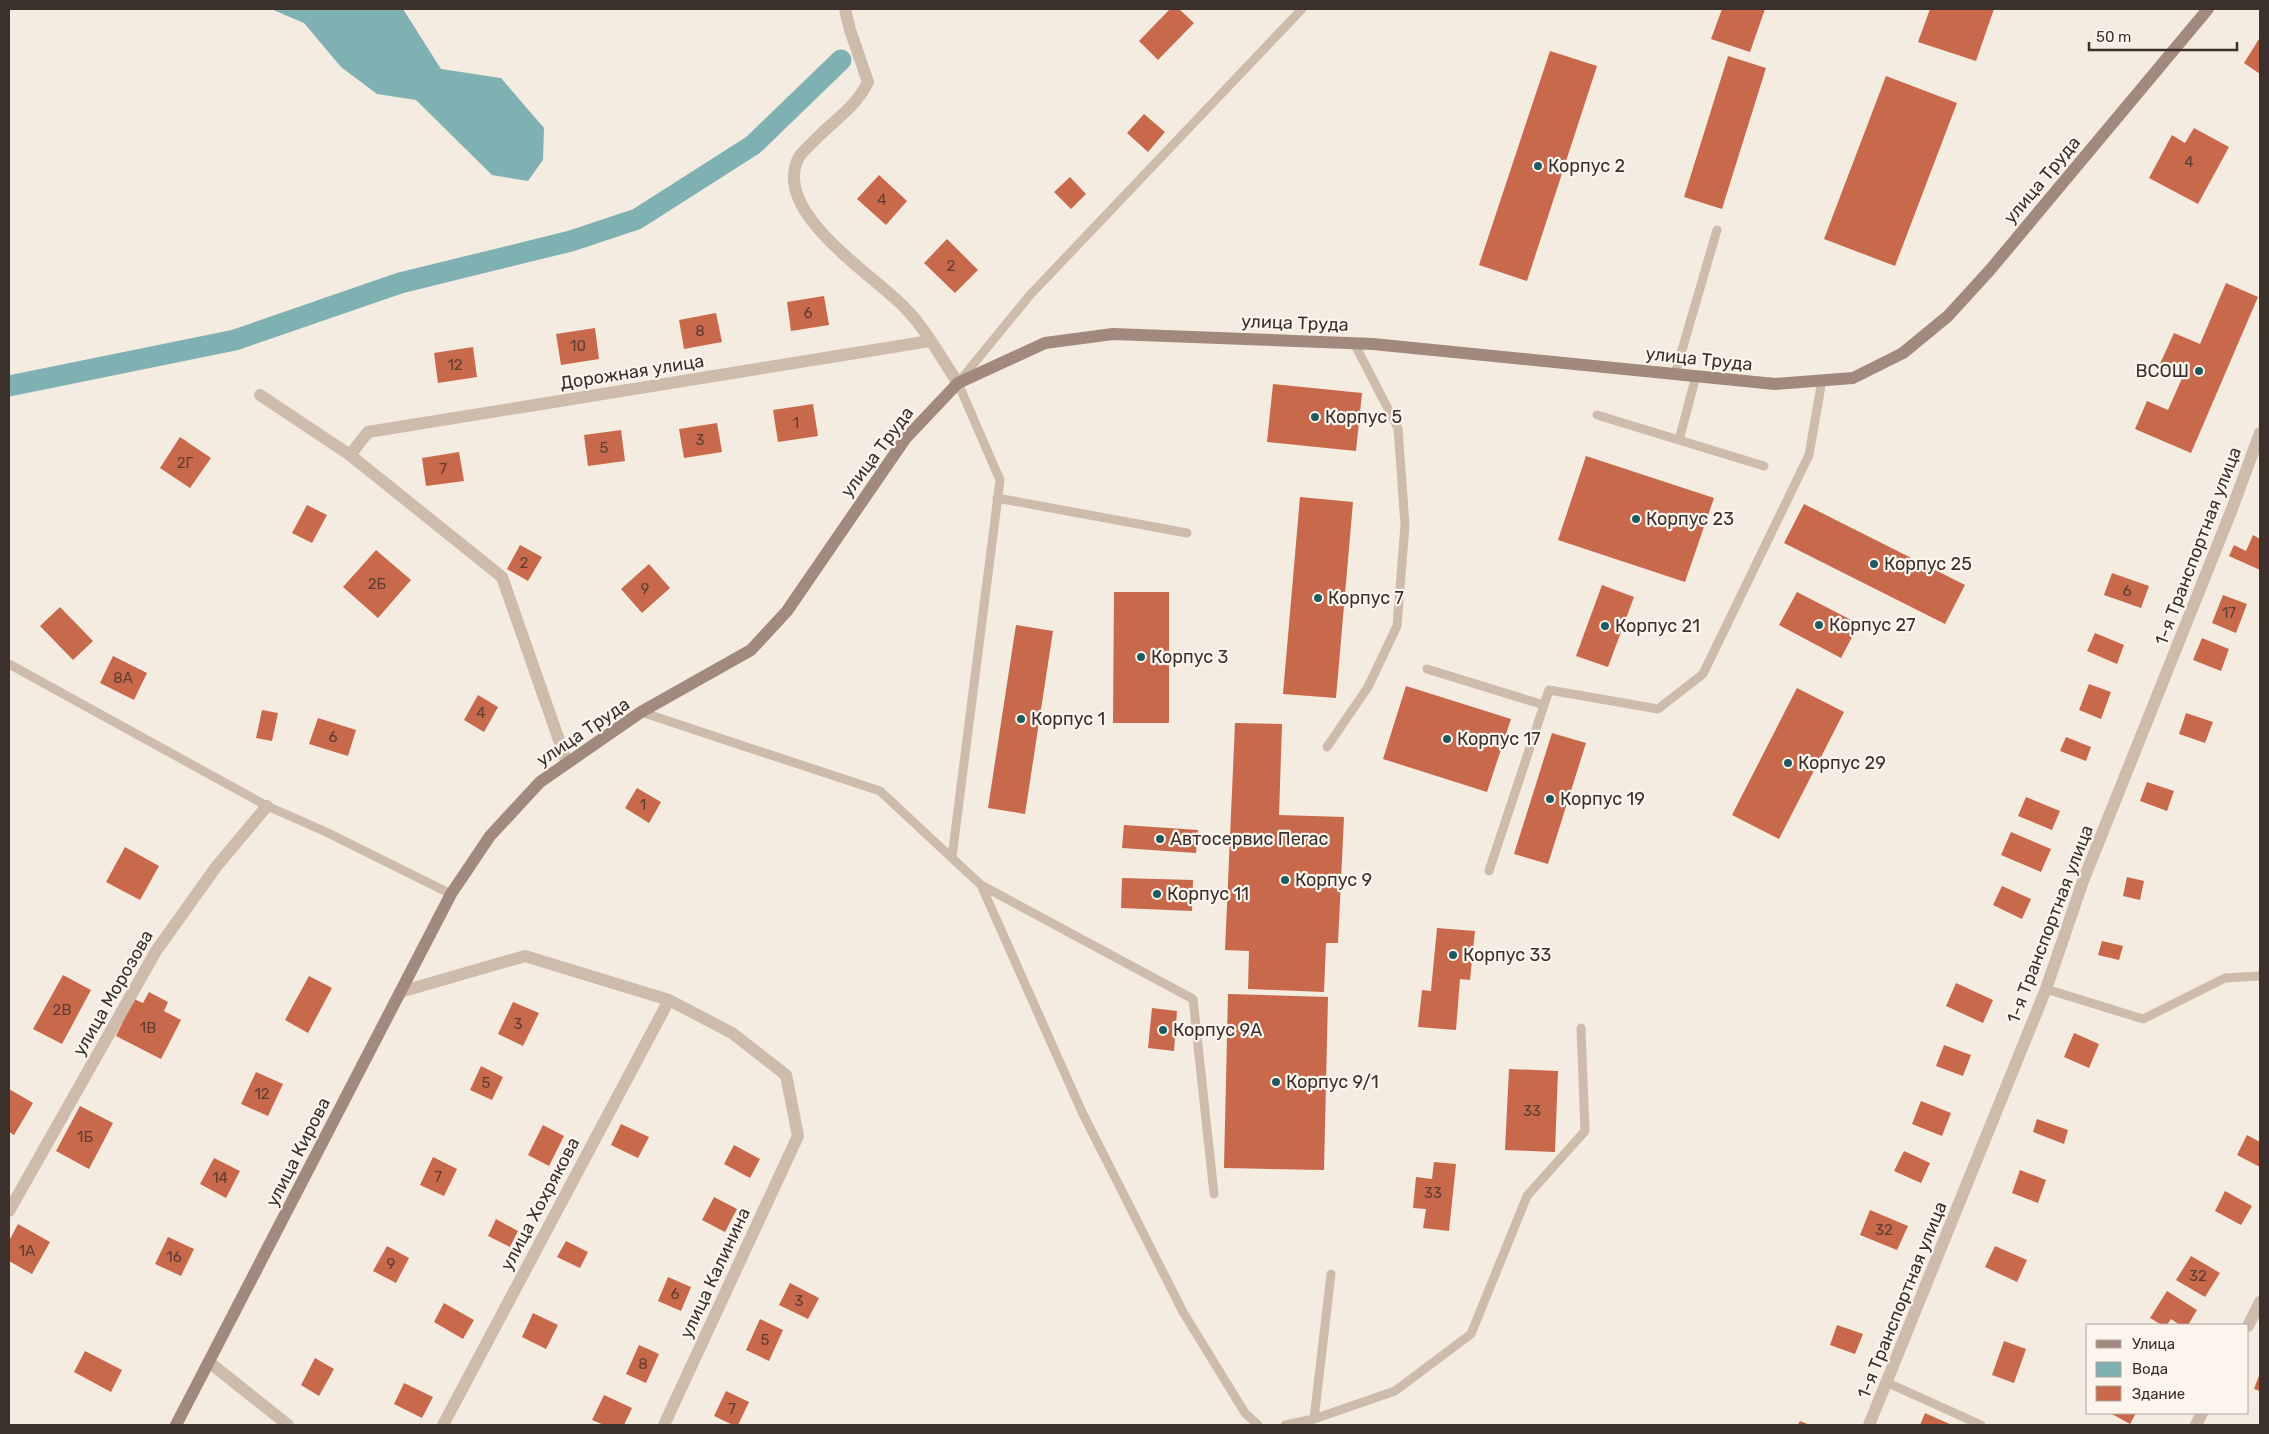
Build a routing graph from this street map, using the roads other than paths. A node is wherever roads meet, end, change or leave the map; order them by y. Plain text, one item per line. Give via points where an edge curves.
1 (845, 9) edge
2 (1302, 9) edge
3 (2208, 9) edge
4 (1717, 230) dead end
5 (930, 341) junction
6 (1354, 343) junction
7 (1675, 374) junction
8 (1696, 376) junction
9 (1822, 380) junction
10 (958, 382) junction
11 (260, 395) dead end
12 (1597, 415) dead end
13 (2260, 433) edge
14 (1679, 440) junction
15 (350, 455) junction
16 (1764, 466) dead end
17 (998, 498) junction
18 (1187, 532) dead end
19 (9, 664) edge
20 (1428, 669) dead end
21 (1544, 705) junction
22 (641, 712) junction
23 (1327, 747) dead end
24 (567, 764) junction
25 (266, 806) junction
26 (952, 857) junction
27 (1489, 870) dead end
28 (981, 885) junction
29 (450, 894) junction
30 (2260, 976) edge
31 (2046, 989) junction
32 (400, 992) junction
33 (669, 1000) junction
34 (1581, 1028) dead end
35 (1214, 1194) dead end
36 (9, 1211) edge
37 (1331, 1274) dead end
38 (2260, 1302) edge
39 (2249, 1324) edge
40 (209, 1362) junction
41 (1888, 1383) junction
42 (1314, 1419) junction
43 (176, 1425) edge
44 (288, 1425) edge
45 (443, 1425) edge
46 (664, 1425) edge
47 (1258, 1425) edge
48 (1285, 1425) edge
49 (1869, 1425) edge
50 (1981, 1425) edge

1 - 5 street via 868,82 861,98 799,156 793,179 797,198 818,231 907,309
2 - 10 lane via 1030,295
3 - 9 street, улица Труда via 1948,316 1903,354 1853,378
4 - 7 lane
5 - 10 street
5 - 15 street, Дорожная улица via 368,432
6 - 7 street, улица Труда
6 - 10 street, улица Труда via 1113,334 1045,343
6 - 23 lane via 1398,428 1404,525 1397,626 1368,687
7 - 8 street, улица Труда
8 - 9 street, улица Труда via 1775,384
8 - 14 lane
9 - 21 lane via 1809,455 1703,674 1658,709 1549,690
10 - 17 lane via 1000,480
10 - 22 street, улица Труда via 905,439 787,611 751,650
11 - 15 street
12 - 14 lane
13 - 31 street, 1-я Транспортная улица via 2083,881
14 - 16 lane
15 - 24 street via 502,577
17 - 18 lane
17 - 26 lane
19 - 25 lane
20 - 21 lane
21 - 27 lane
22 - 24 street, улица Труда
22 - 26 lane via 880,791
24 - 29 street, улица Труда via 540,782 490,836
25 - 29 lane
25 - 36 street, улица Морозова via 216,867 156,951
26 - 28 lane
28 - 35 lane via 1193,999
28 - 47 lane via 1082,1112 1183,1312 1244,1414
29 - 32 street, улица Кирова
30 - 31 lane via 2225,978 2143,1019
31 - 41 street, 1-я Транспортная улица
32 - 33 street via 524,956
32 - 40 street, улица Кирова
33 - 45 street, улица Хохрякова
33 - 46 street, улица Калинина via 732,1033 786,1075 798,1136
34 - 42 lane via 1585,1131 1527,1196 1471,1334 1396,1391
37 - 42 lane
38 - 39 street
40 - 43 street, улица Кирова
40 - 44 street
41 - 49 street, 1-я Транспортная улица
41 - 50 lane
42 - 48 lane

